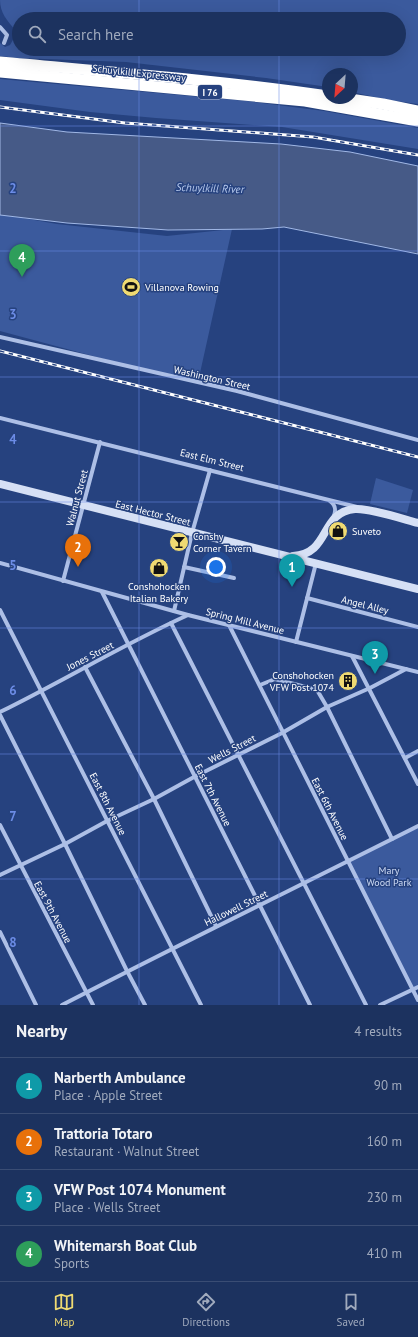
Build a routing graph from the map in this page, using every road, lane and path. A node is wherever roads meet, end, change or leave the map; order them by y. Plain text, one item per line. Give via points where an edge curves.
1 (0, 27) edge
2 (4, 43) dead end
3 (0, 62) edge
4 (0, 72) edge
5 (322, 95) edge
6 (358, 100) edge
7 (418, 111) edge
8 (418, 121) edge
9 (0, 337) edge
10 (0, 418) edge
11 (418, 440) edge
12 (100, 442) junction
13 (210, 470) junction
14 (0, 484) edge
15 (324, 499) junction
16 (83, 505) junction
17 (363, 509) junction
18 (333, 519) junction
19 (418, 523) edge
20 (192, 533) junction
21 (316, 546) junction
22 (276, 554) junction
23 (0, 563) edge
24 (316, 563) junction
25 (184, 567) junction
26 (234, 578) dead end
27 (63, 581) junction
28 (418, 589) edge
29 (102, 592) junction
30 (307, 598) junction
31 (0, 610) edge
32 (174, 611) junction
33 (188, 615) junction
34 (171, 623) junction
35 (229, 625) junction
36 (418, 627) edge
37 (296, 642) junction
38 (130, 645) junction
39 (352, 656) junction
40 (85, 667) junction
41 (406, 669) junction
42 (418, 672) edge
43 (260, 685) junction
44 (370, 688) junction
45 (42, 691) junction
46 (327, 707) junction
47 (0, 712) edge
48 (0, 715) edge
49 (282, 732) junction
50 (418, 751) edge
51 (239, 754) junction
52 (405, 758) junction
53 (194, 777) junction
54 (418, 784) edge
55 (154, 799) junction
56 (107, 821) junction
57 (0, 825) edge
58 (418, 826) edge
59 (392, 840) junction
60 (65, 844) junction
61 (348, 862) junction
62 (20, 864) junction
63 (0, 875) edge
64 (303, 883) junction
65 (260, 906) junction
66 (216, 926) junction
67 (0, 932) edge
68 (173, 949) junction
69 (127, 971) junction
70 (418, 987) edge
71 (413, 990) junction
72 (86, 992) junction
73 (418, 1000) edge
74 (36, 1005) edge
75 (62, 1005) edge
76 (93, 1005) edge
77 (145, 1005) edge
78 (201, 1005) edge
79 (310, 1005) edge
80 (366, 1005) edge
81 (380, 1005) edge

1 - 2 street via 7,36
3 - 5 highway, Schuylkill Expressway / I 76 via 175,77
4 - 8 highway, Schuylkill Expressway / I 76 via 305,101
6 - 7 highway
9 - 11 street, Washington Street via 237,391
10 - 12 street, East Elm Street
12 - 13 street, East Elm Street
12 - 16 street, Walnut Street
13 - 15 street, East Elm Street
13 - 20 street
14 - 16 main road, East Hector Street
15 - 17 street, East Elm Street
15 - 18 street via 334,505
16 - 20 main road, East Hector Street
16 - 27 street, Walnut Street
17 - 18 main road via 344,512
17 - 19 main road, East Elm Street
18 - 21 main road
20 - 22 main road, East Hector Street
20 - 25 street
21 - 22 main road via 300,555
21 - 24 main road via 313,555
22 - 24 main road, East Hector Street
23 - 27 street, Spring Mill Avenue
24 - 28 main road, East Hector Street
24 - 30 street
25 - 26 street
25 - 32 street
27 - 29 street, Spring Mill Avenue
29 - 32 street, Spring Mill Avenue
29 - 38 street, East 7th Avenue
30 - 36 street, Angel Alley
30 - 37 street
31 - 45 street, East 8th Avenue
32 - 33 street, Spring Mill Avenue
33 - 34 street, Jones Street
33 - 35 street, Spring Mill Avenue
34 - 38 street, Jones Street
34 - 51 street
35 - 37 street, Spring Mill Avenue
35 - 43 street, East 6th Avenue
37 - 39 street, Spring Mill Avenue
38 - 40 street, Jones Street
38 - 53 street, East 7th Avenue
39 - 41 street, Spring Mill Avenue
39 - 44 street
40 - 45 street, Jones Street
40 - 55 street
41 - 42 street, Spring Mill Avenue
41 - 44 street, Wells Street
43 - 46 street via 275,679 317,690
43 - 49 street, East 6th Avenue
44 - 46 street, Wells Street
44 - 52 street
45 - 47 street, Jones Street
45 - 56 street, East 8th Avenue
46 - 49 street, Wells Street
46 - 59 street
48 - 60 street
49 - 51 street, Wells Street
49 - 61 street, East 6th Avenue
50 - 52 street
51 - 53 street, Wells Street
51 - 64 street
52 - 54 street
53 - 55 street, Wells Street
53 - 65 street, East 7th Avenue
55 - 56 street, Wells Street
55 - 66 street
56 - 60 street, Wells Street
56 - 68 street, East 8th Avenue
57 - 62 street, East 9th Avenue
58 - 59 street, Hallowell Street
59 - 61 street, Hallowell Street
60 - 62 street, Wells Street
60 - 69 street
61 - 64 street, Hallowell Street
61 - 71 street, East 6th Avenue
62 - 63 street, Wells Street
62 - 72 street, East 9th Avenue
64 - 65 street, Hallowell Street
64 - 80 street
65 - 66 street, Hallowell Street
65 - 79 street, East 7th Avenue
66 - 68 street, Hallowell Street
67 - 74 street
68 - 69 street, Hallowell Street
68 - 78 street, East 8th Avenue
69 - 72 street, Hallowell Street
69 - 77 street
70 - 71 street
71 - 73 street, East 6th Avenue
71 - 81 street
72 - 75 street, Hallowell Street
72 - 76 street, East 9th Avenue

